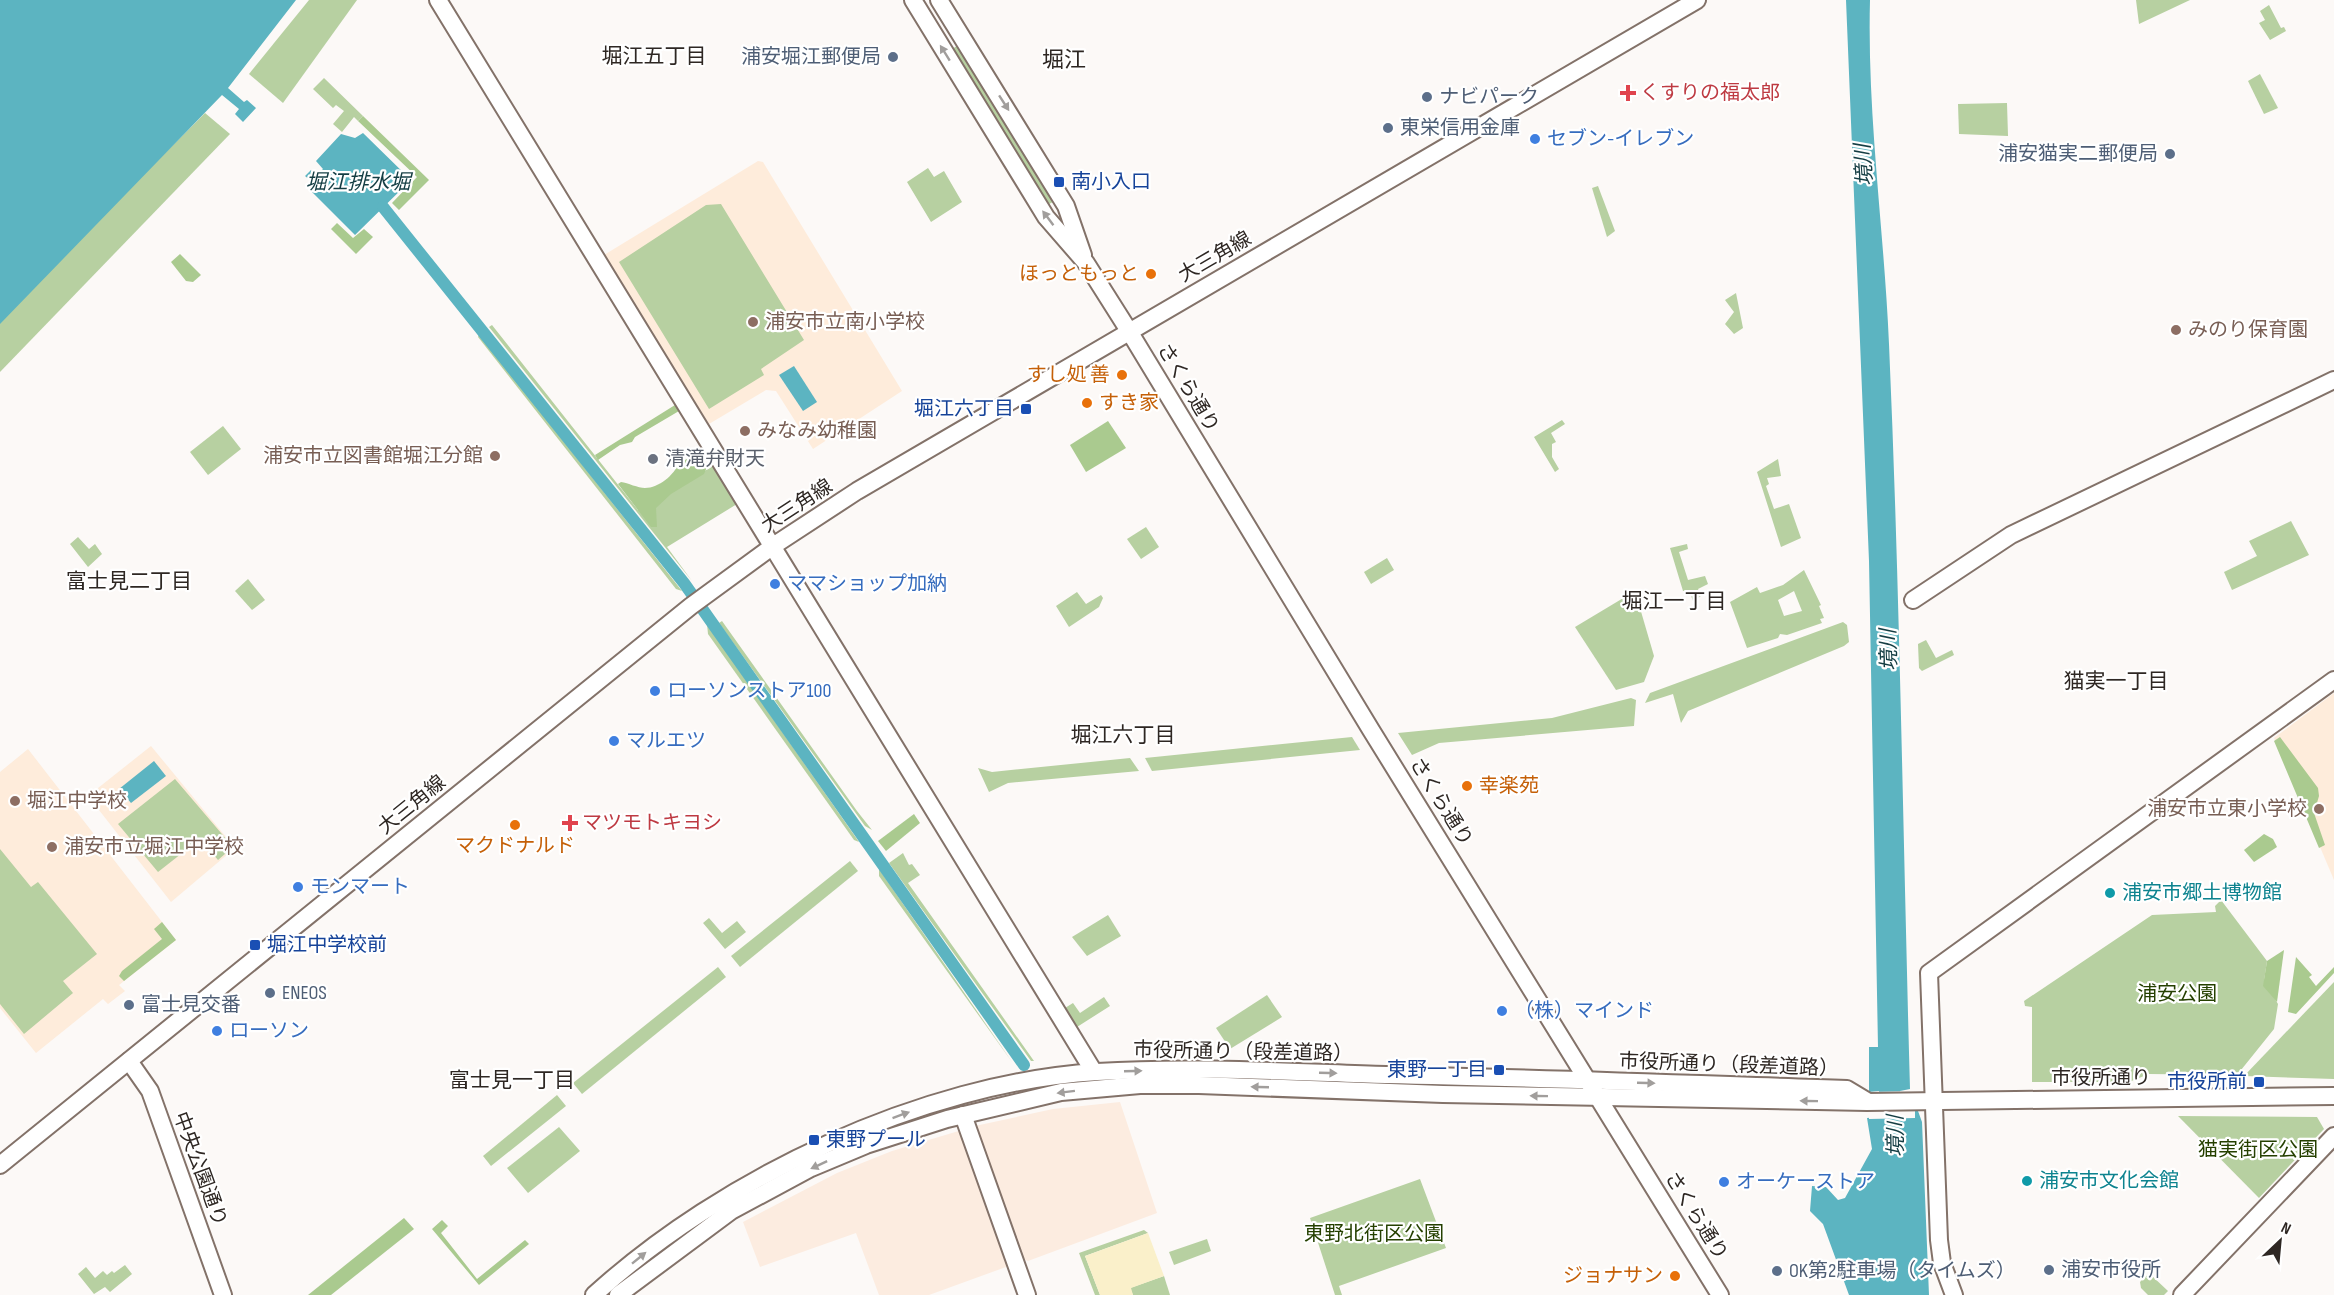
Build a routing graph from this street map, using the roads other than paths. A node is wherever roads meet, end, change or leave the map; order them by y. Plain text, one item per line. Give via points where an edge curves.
1 (438, 0) edge
2 (913, 0) edge
3 (939, 0) edge
4 (1697, 0) edge
5 (1086, 263) junction
6 (1129, 331) junction
7 (2334, 380) edge
8 (773, 546) junction
9 (1912, 600) dead end
10 (2334, 680) edge
11 (129, 1061) junction
12 (1094, 1072) junction
13 (1588, 1081) junction
14 (2334, 1096) edge
15 (1598, 1097) junction
16 (1934, 1101) junction
17 (1867, 1102) junction
18 (963, 1115) junction
19 (2334, 1136) edge
20 (0, 1165) edge
21 (223, 1295) edge
22 (594, 1295) edge
23 (618, 1295) edge
24 (1027, 1295) edge
25 (1720, 1295) edge
26 (1954, 1295) edge
27 (2182, 1295) edge

1 - 8 street
5 -> 2 street via 1046,217
3 -> 5 street via 1066,206
4 - 6 street, 大三角線
5 - 6 street, さくら通り
6 - 8 street, 大三角線 via 857,491
6 - 13 street, さくら通り
7 - 9 street via 2011,535
8 - 11 street, 大三角線 via 697,601
8 - 12 street
10 - 16 street via 1929,973
11 - 20 street, 大三角線
11 - 21 street, 中央公園通り via 150,1091
12 -> 13 street, 市役所通り（段差道路） via 1206,1068
22 -> 12 street, 市役所通り（段差道路） via 695,1216 816,1148 957,1098 1004,1086
13 - 15 street, さくら通り
13 -> 17 street, 市役所通り（段差道路） via 1847,1089
14 - 16 street, 市役所通り
17 -> 15 street, 市役所通り（段差道路）
15 -> 18 street, 市役所通り（段差道路） via 1140,1085 1061,1092
15 - 25 street, さくら通り
16 - 17 street, 市役所通り
16 - 26 street via 1939,1240 1942,1263
18 -> 23 street, 市役所通り（段差道路） via 866,1145 778,1185 731,1211
18 - 24 street
19 - 27 street

